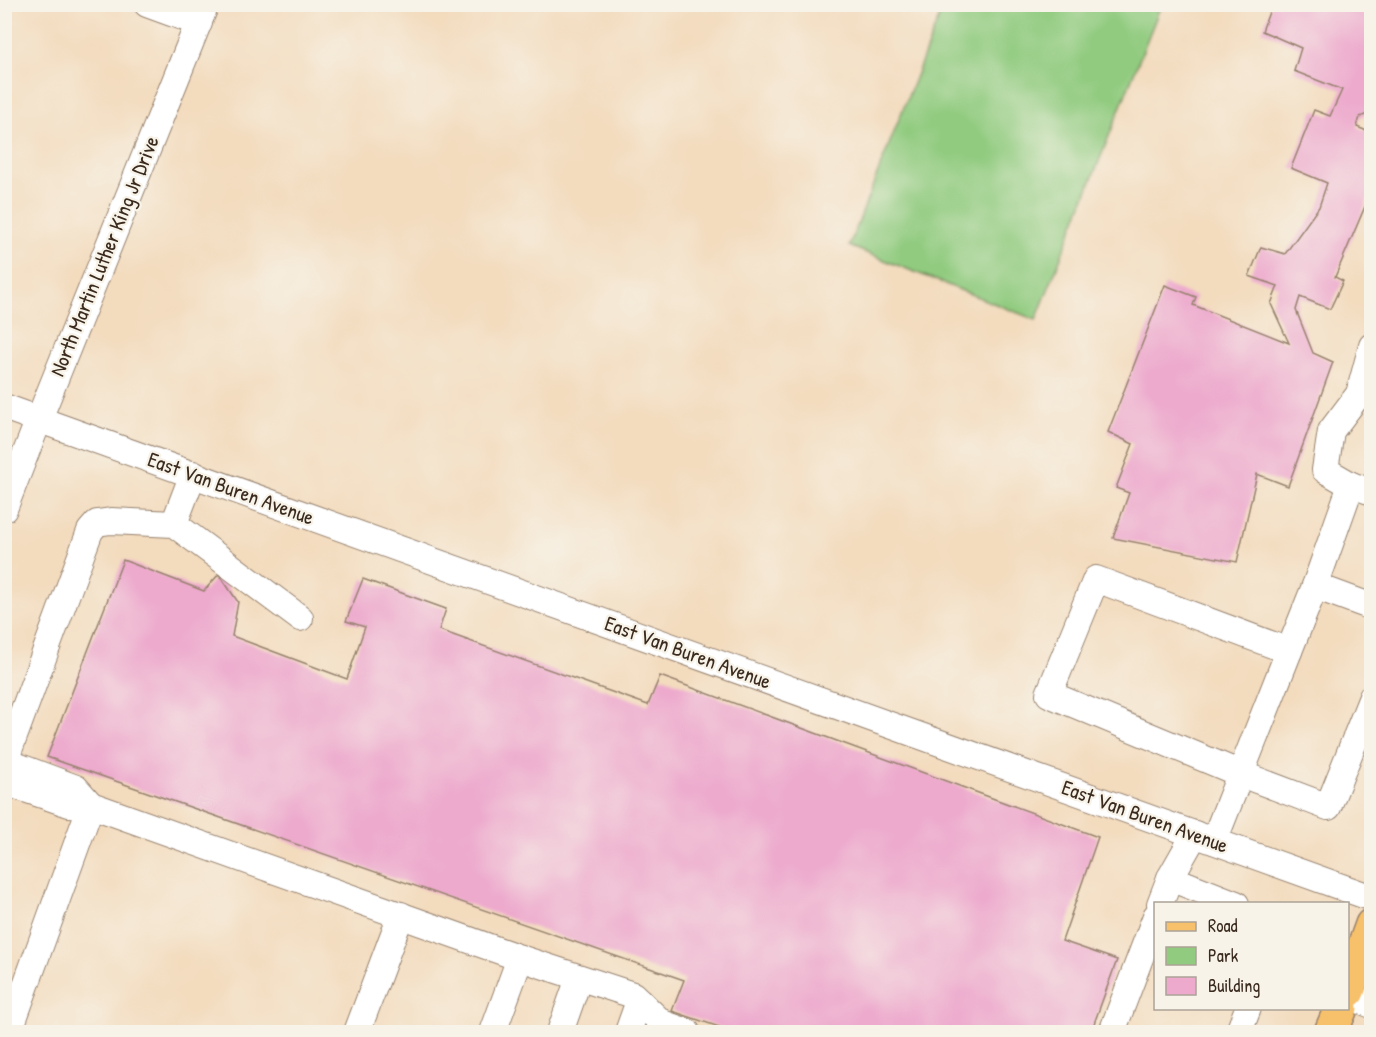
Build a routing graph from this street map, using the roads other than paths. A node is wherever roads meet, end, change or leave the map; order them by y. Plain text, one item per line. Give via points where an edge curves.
1 (147, 4) edge
2 (202, 14) edge
3 (1371, 346) edge
4 (4, 406) edge
5 (1362, 408) edge
6 (39, 419) junction
7 (193, 474) junction
8 (1361, 489) edge
9 (4, 509) edge
10 (174, 524) junction
11 (1315, 586) junction
12 (1371, 607) edge
13 (300, 618) dead end
14 (1289, 651) junction
15 (1371, 697) edge
16 (5, 761) edge
17 (1240, 774) junction
18 (4, 782) edge
19 (42, 785) junction
20 (91, 805) junction
21 (1204, 837) junction
22 (1170, 878) junction
23 (1371, 898) edge
24 (1160, 902) edge
25 (1233, 902) edge
26 (400, 915) junction
27 (1154, 919) edge
28 (1371, 925) edge
29 (520, 958) junction
30 (579, 978) junction
31 (1349, 986) edge
32 (1349, 997) edge
33 (639, 1001) junction
34 (1371, 1005) edge
35 (1247, 1010) edge
36 (1340, 1010) edge
37 (9, 1032) edge
38 (357, 1032) edge
39 (493, 1032) edge
40 (560, 1032) edge
41 (628, 1032) edge
42 (687, 1032) edge
43 (1112, 1032) edge
44 (1239, 1032) edge
45 (1331, 1032) edge

1 - 2 street
2 - 6 street, North Martin Luther King Jr Drive
3 - 5 street via 1359,394
4 - 6 street, East Van Buren Avenue
5 - 8 street via 1331,431 1325,470
6 - 7 street, East Van Buren Avenue
6 - 9 street, North Martin Luther King Jr Drive
7 - 10 street
7 - 21 street, East Van Buren Avenue
8 - 11 street
10 - 13 street
10 - 16 street via 111,520 97,523 90,531
11 - 12 street
11 - 14 street
14 - 17 street
14 - 17 street via 1096,579 1049,694
15 - 17 street via 1328,807
16 - 19 street
17 - 21 street
18 - 19 street
19 - 20 street via 76,788
20 - 26 street
20 - 37 street
21 - 22 street
21 - 23 street, East Van Buren Avenue
22 - 24 street
22 - 25 street
26 - 29 street
26 - 38 street
27 - 43 street
28 - 31 main road
29 - 30 street
29 - 39 street
30 - 33 street via 633,995
30 - 40 street
32 - 34 street
33 - 41 street
33 - 42 street via 662,1023
35 - 44 street
36 - 45 main road

